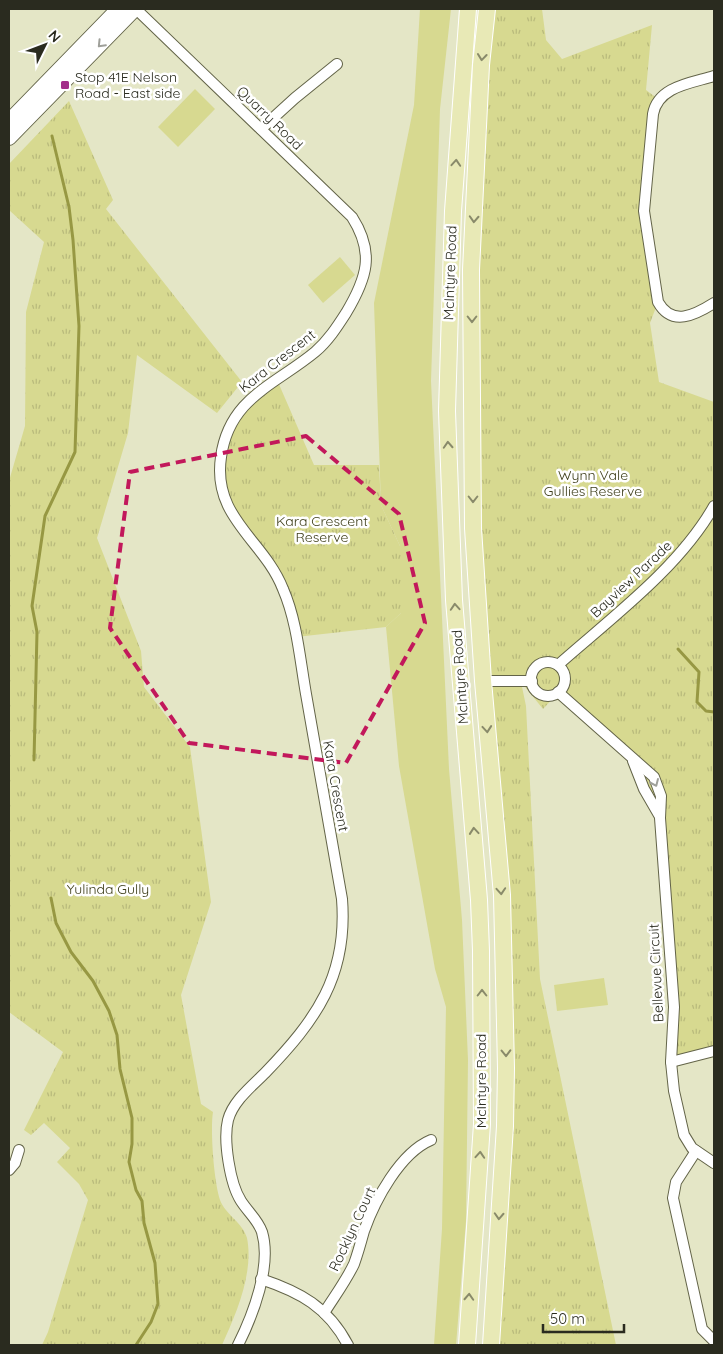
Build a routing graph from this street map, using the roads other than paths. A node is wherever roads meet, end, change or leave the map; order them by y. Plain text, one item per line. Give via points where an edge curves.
1 (118, 9) edge
2 (136, 9) edge
3 (468, 9) edge
4 (487, 9) edge
5 (337, 64) dead end
6 (713, 78) edge
7 (40, 98) junction
8 (9, 121) edge
9 (261, 130) junction
10 (9, 138) edge
11 (367, 258) joint
12 (714, 303) edge
13 (714, 506) edge
14 (458, 657) junction
15 (558, 665) junction
16 (482, 681) junction
17 (532, 681) junction
18 (558, 692) junction
19 (462, 708) junction
20 (714, 1051) edge
21 (671, 1062) junction
22 (431, 1140) dead end
23 (19, 1150) dead end
24 (696, 1151) junction
25 (714, 1163) edge
26 (9, 1170) edge
27 (261, 1279) junction
28 (324, 1313) junction
29 (714, 1341) edge
30 (238, 1345) edge
31 (348, 1345) edge
32 (467, 1345) edge
33 (491, 1345) edge

1 - 7 main road
2 -> 7 main road
2 - 9 street, Quarry Road
14 -> 3 main road, McIntyre Road via 447,350 452,211
4 -> 16 main road, McIntyre Road via 481,65 471,270 473,528
5 - 9 street
6 - 12 street via 668,91 658,99 654,107 644,211 658,302 663,310 669,315 686,317
7 - 8 main road
7 - 10 main road
9 - 11 street, Quarry Road via 352,217 362,234
11 - 27 street, Kara Crescent via 364,279 332,334 316,351 265,386 243,406 227,433 221,457 221,481 227,505 238,525 275,573 286,597 316,747 343,916 336,965 315,1015 292,1045 233,1107 228,1121 226,1144 233,1184 263,1238 265,1250
13 - 15 street, Bayview Parade via 696,535 674,560
14 - 16 main road
14 - 19 main road, McIntyre Road
15 - 17 street via 545,662 538,665
15 - 18 street via 565,676 565,685
16 - 17 street
16 - 19 main road
16 -> 33 main road, McIntyre Road via 502,895 506,1068 506,1126
17 - 18 street via 540,694 548,696
18 - 21 street, Bellevue Circuit via 654,777 661,796 674,1007
32 -> 19 main road, McIntyre Road via 482,1124 482,989 479,900
20 - 21 street
21 - 24 street, Bellevue Circuit via 684,1136
22 - 28 street, Rocklyn Court via 408,1154 392,1178 368,1223 354,1263
23 - 26 street
24 - 25 street, Bellevue Circuit
24 - 29 street via 676,1182 673,1198 702,1329
27 - 28 street via 299,1293
27 - 30 street, Kara Crescent via 254,1310
28 - 31 street

